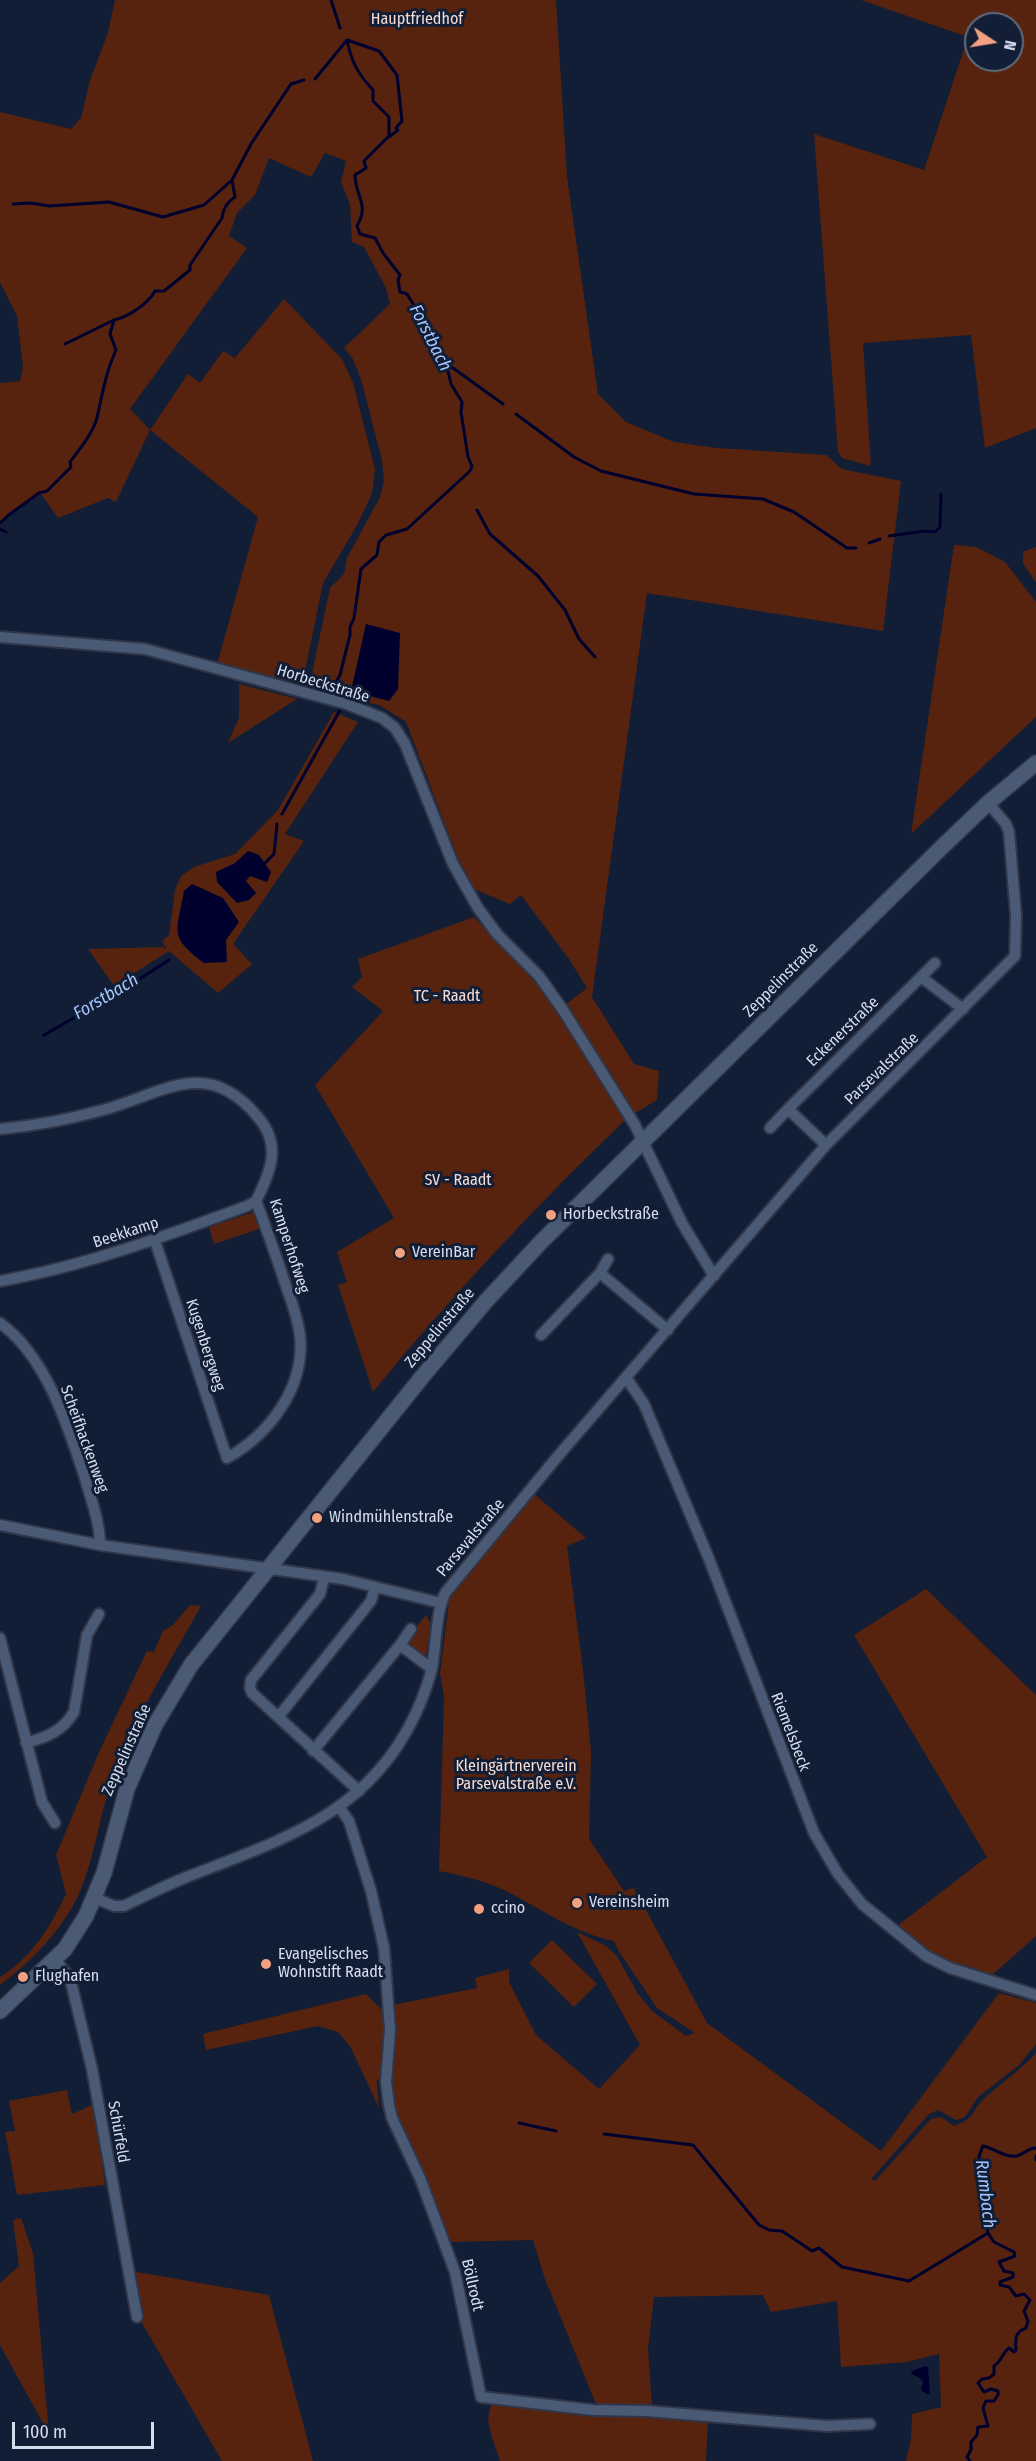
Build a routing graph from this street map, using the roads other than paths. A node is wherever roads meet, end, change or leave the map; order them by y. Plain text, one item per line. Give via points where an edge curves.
1 (0, 637) edge
2 (1036, 763) edge
3 (988, 802) junction
4 (935, 963) dead end
5 (921, 977) junction
6 (963, 1010) junction
7 (788, 1108) junction
8 (770, 1128) dead end
9 (0, 1129) edge
10 (644, 1140) junction
11 (826, 1145) junction
12 (256, 1201) junction
13 (155, 1240) junction
14 (608, 1259) dead end
15 (600, 1273) junction
16 (714, 1276) junction
17 (0, 1281) edge
18 (0, 1323) edge
19 (668, 1330) junction
20 (541, 1335) dead end
21 (627, 1379) junction
22 (227, 1458) joint
23 (0, 1525) edge
24 (100, 1545) junction
25 (267, 1568) junction
26 (324, 1578) junction
27 (375, 1587) junction
28 (441, 1603) junction
29 (99, 1614) dead end
30 (411, 1629) dead end
31 (0, 1638) edge
32 (400, 1645) junction
33 (432, 1669) junction
34 (279, 1716) junction
35 (26, 1743) junction
36 (313, 1751) junction
37 (359, 1791) junction
38 (340, 1808) junction
39 (55, 1823) dead end
40 (95, 1898) junction
41 (55, 1959) junction
42 (1036, 1995) edge
43 (0, 2011) edge
44 (137, 2317) dead end
45 (870, 2424) dead end

1 - 10 street, Horbeckstraße via 145,649 347,704 382,718 395,728 453,864 478,908 497,934 540,976
2 - 3 main road, Zeppelinstraße
3 - 6 street, Parsevalstraße via 1009,832 1017,916 1015,957
3 - 10 main road, Zeppelinstraße
4 - 5 street, Eckenerstraße
5 - 6 street
5 - 7 street, Eckenerstraße
6 - 11 street, Parsevalstraße
7 - 8 street, Eckenerstraße
7 - 11 street
9 - 12 street, Kamperhofweg via 95,1112 174,1085 210,1084 245,1102 268,1135 271,1170
10 - 16 street, Horbeckstraße via 682,1223
10 - 25 main road, Zeppelinstraße via 487,1300
11 - 16 street, Parsevalstraße
12 - 13 street, Beekkamp
12 - 22 street, Kamperhofweg via 295,1314 300,1333 299,1358 292,1386 274,1418 259,1436
13 - 17 street, Beekkamp
13 - 22 street, Kugenbergweg
14 - 15 street
15 - 19 street
15 - 20 street
16 - 19 street, Parsevalstraße
18 - 24 street, Scheifhackenweg via 36,1362 58,1405 90,1494
19 - 21 street, Parsevalstraße
21 - 28 street, Parsevalstraße via 558,1456
21 - 42 street, Riemelsbeck via 644,1404 709,1559 814,1833 838,1874 862,1904 926,1956 950,1968
23 - 24 street
24 - 25 street
25 - 26 street
25 - 40 main road, Zeppelinstraße via 191,1665 155,1725 127,1789
26 - 27 street
26 - 34 street via 320,1594 251,1680 252,1693
27 - 28 street
27 - 34 street via 371,1601
28 - 33 street, Parsevalstraße
29 - 35 street via 87,1635 74,1712 59,1730
30 - 32 street
31 - 35 street
32 - 33 street
32 - 36 street
33 - 37 street, Parsevalstraße via 414,1717 399,1743
34 - 36 street
35 - 39 street via 42,1802
36 - 37 street
37 - 38 street, Parsevalstraße
38 - 40 street, Parsevalstraße via 273,1844 124,1906
38 - 45 street, Böllrodt via 349,1821 369,1882 384,1948 390,2030 386,2082 392,2118 420,2178 455,2272 481,2397 593,2410 827,2426
40 - 41 main road, Zeppelinstraße via 75,1936
41 - 43 main road, Zeppelinstraße
41 - 44 street, Schürfeld via 70,1978 92,2069

